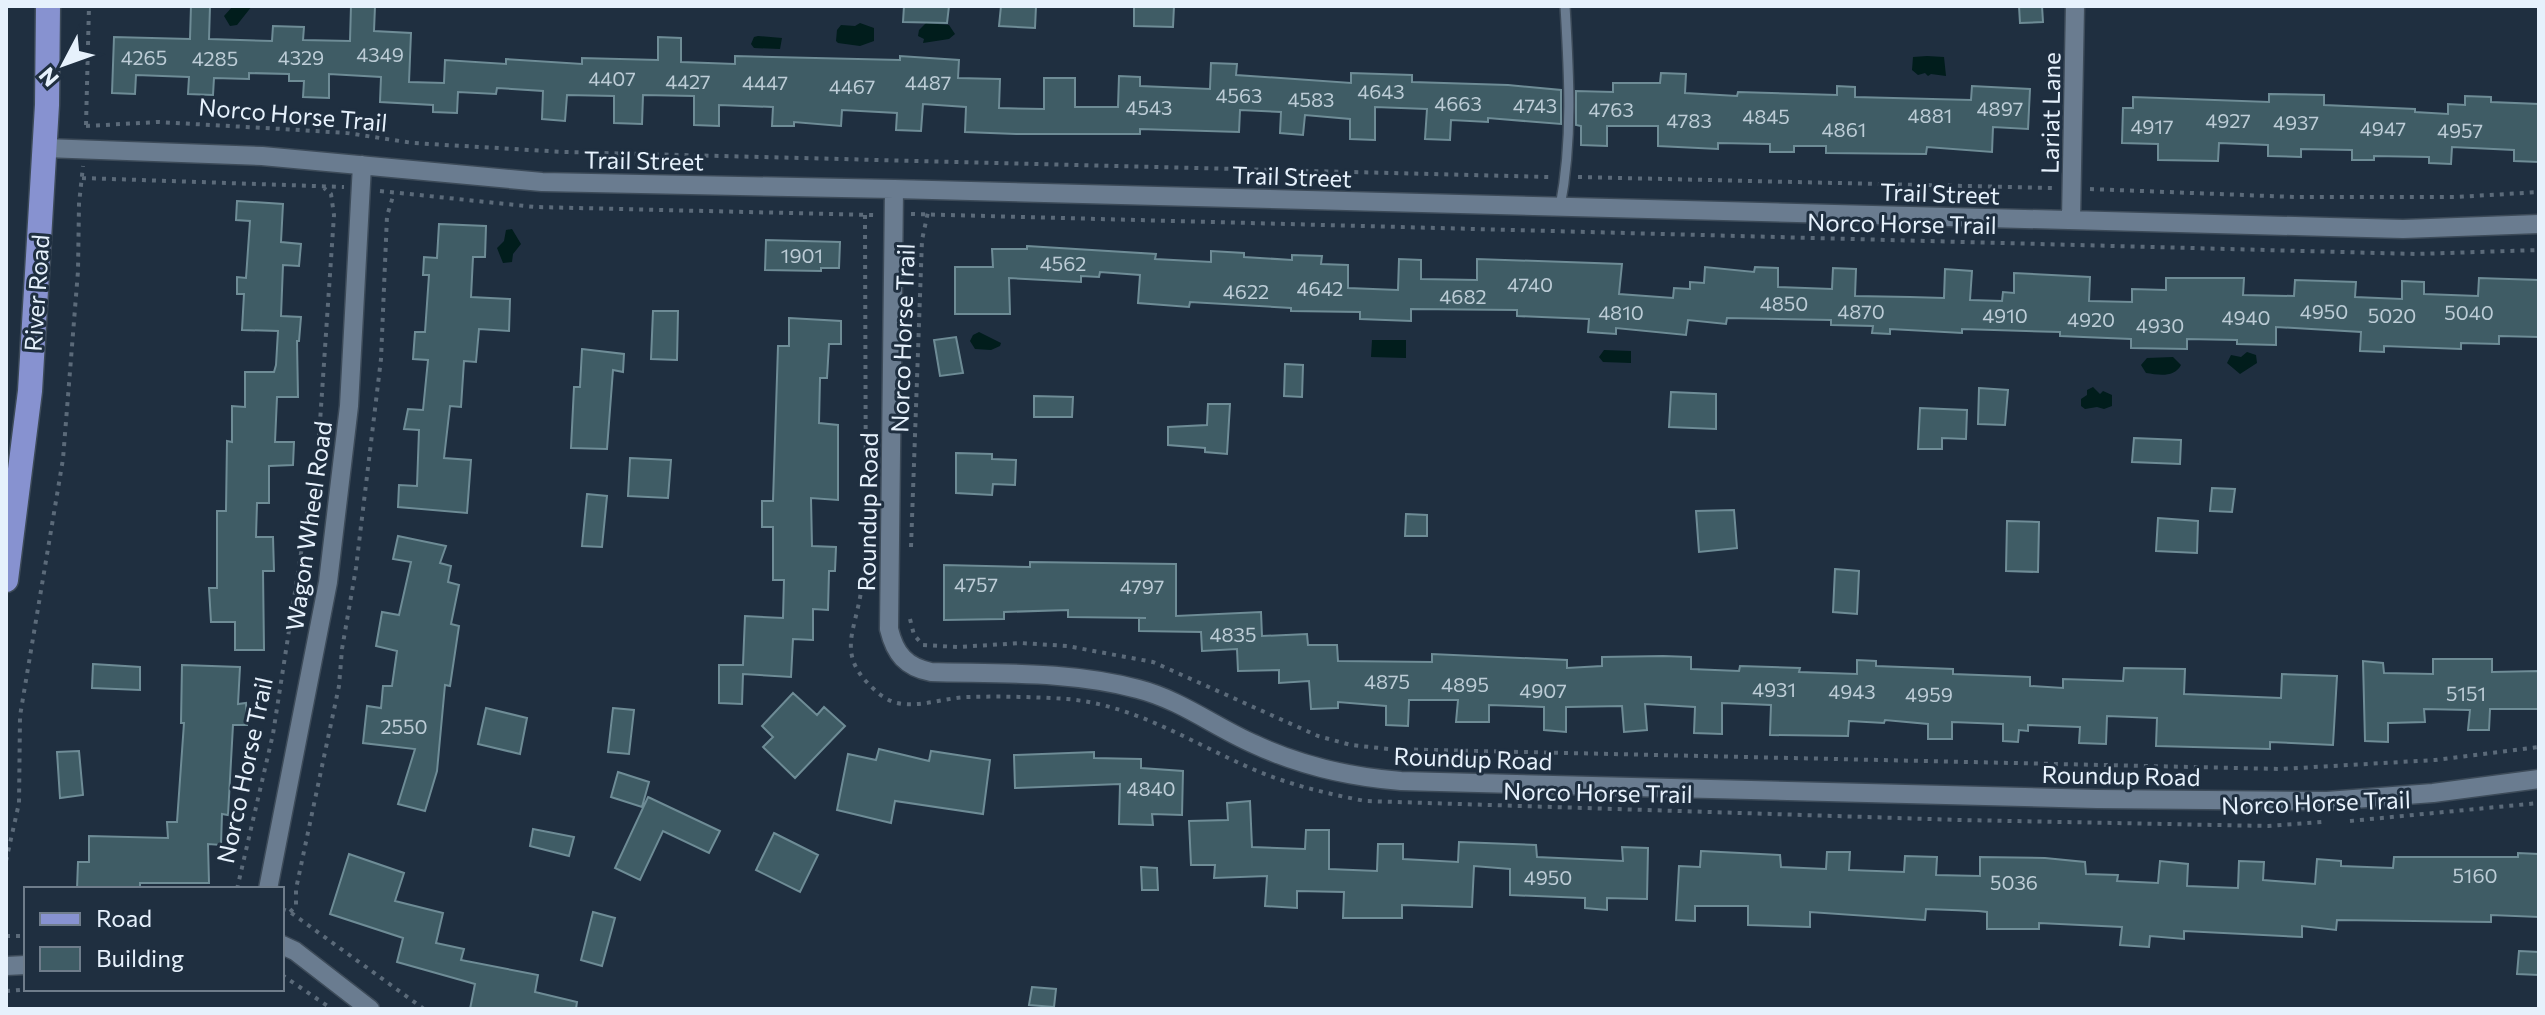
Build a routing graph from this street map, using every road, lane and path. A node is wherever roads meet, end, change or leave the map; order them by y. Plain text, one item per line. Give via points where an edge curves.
1 (48, 6) edge
2 (89, 6) edge
3 (1565, 6) edge
4 (2075, 6) edge
5 (86, 126) junction
6 (45, 148) junction
7 (84, 150) junction
8 (362, 165) junction
9 (1565, 177) junction
10 (82, 178) junction
11 (322, 186) junction
12 (360, 188) junction
13 (864, 189) junction
14 (894, 189) junction
15 (2072, 189) junction
16 (928, 190) junction
17 (2539, 192) edge
18 (1560, 207) junction
19 (895, 214) junction
20 (865, 215) junction
21 (928, 215) junction
22 (2071, 220) junction
23 (2539, 224) edge
24 (2539, 250) edge
25 (911, 557) dead end
26 (6, 580) edge
27 (909, 615) dead end
28 (2539, 747) edge
29 (2539, 779) edge
30 (2539, 803) edge
31 (2344, 821) dead end
32 (2329, 822) dead end
33 (6, 861) edge
34 (237, 887) edge
35 (268, 887) edge
36 (284, 910) edge
37 (284, 946) edge
38 (284, 976) edge
39 (332, 1009) edge
40 (370, 1009) edge
41 (424, 1009) edge

1 - 6 main road, River Road
2 - 5 path
3 - 9 lane via 1570,101
4 - 15 street, Lariat Lane
5 - 7 path
5 - 9 path, Norco Horse Trail via 158,122 564,152
6 - 7 street, Trail Street
6 - 26 main road, River Road via 30,391
7 - 8 street, Trail Street
7 - 10 path
8 - 12 street, Wagon Wheel Road
8 - 13 street, Trail Street via 542,182
9 - 15 path, Norco Horse Trail
9 - 18 lane
10 - 11 path, Norco Horse Trail
10 - 33 path via 63,459 20,716 19,803
11 - 12 path, Norco Horse Trail
11 - 34 path, Norco Horse Trail via 331,194 334,215 319,437 273,734
12 - 20 path, Norco Horse Trail via 535,207
12 - 35 street, Wagon Wheel Road via 349,406 328,582
13 - 14 street, Trail Street
13 - 20 path, Norco Horse Trail
14 - 16 street, Trail Street
14 - 19 street, Roundup Road
15 - 17 path, Norco Horse Trail via 2295,197
15 - 22 street, Lariat Lane
16 - 18 street, Trail Street
16 - 21 path, Norco Horse Trail
18 - 22 street, Trail Street
19 - 20 path, Norco Horse Trail
19 - 21 path, Norco Horse Trail
19 - 29 street, Roundup Road via 889,629 898,653 915,669 1054,676 1140,689 1288,758 1375,779 2327,801
20 - 32 path, Norco Horse Trail via 866,543 850,652 877,693 896,703 968,697 1104,705 1162,725 1287,783 1365,801 1975,820 2268,826
21 - 24 path, Norco Horse Trail via 2416,254
21 - 25 path, Norco Horse Trail via 922,240
22 - 23 street, Trail Street via 2403,229
27 - 28 path, Norco Horse Trail via 923,645 1067,646 1153,662 1318,736 1389,749 2281,769 2422,761
30 - 31 path, Norco Horse Trail
36 - 41 path
37 - 40 street
38 - 39 path

